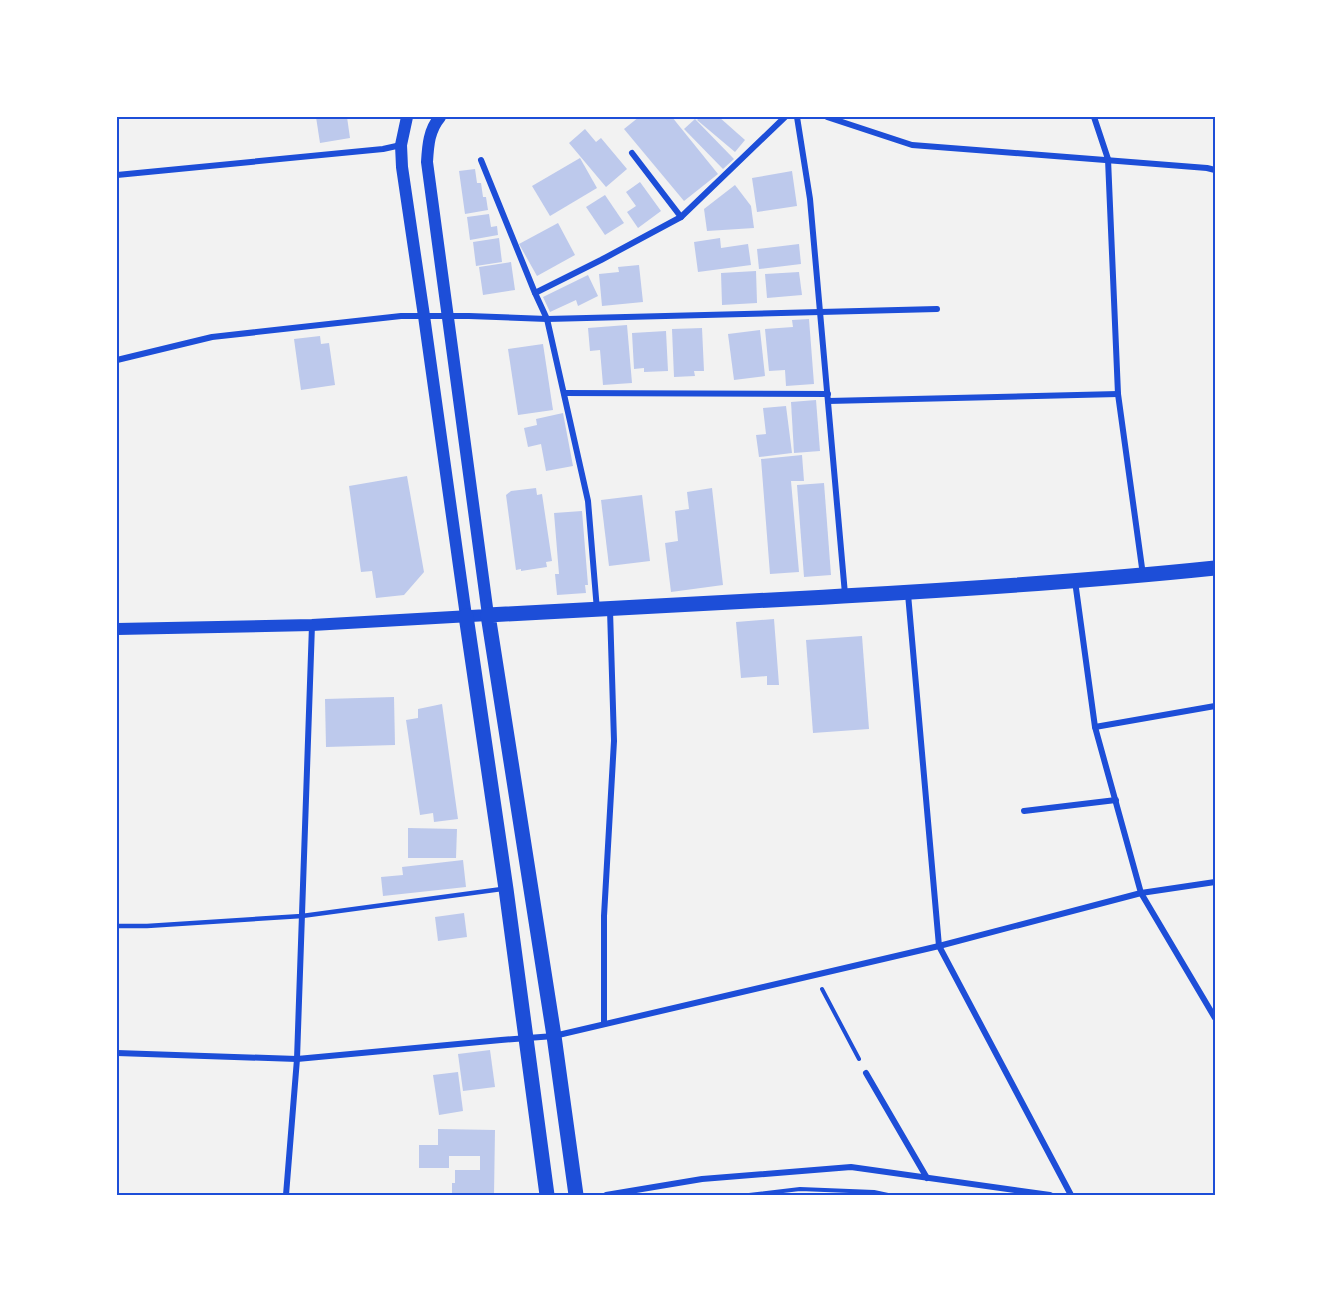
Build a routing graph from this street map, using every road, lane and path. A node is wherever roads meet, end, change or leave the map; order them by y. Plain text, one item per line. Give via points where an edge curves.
1 (407, 117) edge
2 (441, 117) edge
3 (785, 117) edge
4 (797, 117) edge
5 (827, 117) edge
6 (1094, 117) edge
7 (401, 145) junction
8 (632, 153) dead end
9 (1108, 159) junction
10 (481, 160) dead end
11 (1215, 170) edge
12 (117, 175) edge
13 (681, 217) junction
14 (534, 293) junction
15 (938, 309) dead end
16 (821, 312) junction
17 (424, 316) junction
18 (448, 316) junction
19 (547, 319) junction
20 (117, 360) edge
21 (564, 393) junction
22 (1118, 394) junction
23 (828, 398) junction
24 (1215, 568) edge
25 (1143, 575) junction
26 (1075, 581) junction
27 (908, 592) junction
28 (845, 596) junction
29 (604, 610) junction
30 (489, 615) junction
31 (466, 616) junction
32 (312, 625) junction
33 (117, 629) edge
34 (1215, 706) edge
35 (1095, 727) junction
36 (1116, 800) junction
37 (1024, 811) dead end
38 (1215, 882) edge
39 (506, 889) junction
40 (1141, 893) junction
41 (302, 916) junction
42 (117, 926) edge
43 (939, 946) junction
44 (814, 975) junction
45 (1215, 1017) edge
46 (604, 1024) junction
47 (554, 1036) junction
48 (526, 1038) junction
49 (117, 1053) edge
50 (297, 1059) junction
51 (866, 1073) joint
52 (927, 1178) junction
53 (285, 1195) edge
54 (547, 1195) edge
55 (576, 1195) edge
56 (606, 1195) edge
57 (749, 1195) edge
58 (888, 1195) edge
59 (1050, 1195) edge
60 (1071, 1195) edge

1 - 7 main road
2 - 18 main road via 428,142 427,162
3 - 13 street
4 - 16 street
5 - 9 street via 912,145
6 - 9 street
7 - 12 street
7 - 17 main road
8 - 13 street
9 - 11 street
9 - 22 street
10 - 14 street
13 - 14 street
14 - 19 street
15 - 16 street
16 - 19 street
16 - 23 street
17 - 18 street
17 - 20 street via 212,337
17 - 31 main road
18 - 19 street
18 - 30 main road
19 - 21 street
21 - 23 street
21 - 29 street via 588,501
22 - 23 street
22 - 25 street
23 - 28 street
24 - 25 main road
25 - 26 main road
26 - 27 main road
26 - 35 street
27 - 28 main road
27 - 43 street
28 - 29 main road
29 - 30 main road
29 - 46 street via 614,741 604,916
30 - 31 main road
30 - 47 main road
31 - 32 main road
31 - 39 main road
32 - 33 main road
32 - 41 street
34 - 35 street
35 - 36 street
36 - 37 street
36 - 40 street
38 - 40 street
39 - 41 lane
39 - 48 main road
40 - 43 street
40 - 45 street
41 - 42 lane
41 - 50 street
43 - 44 street
43 - 60 street
44 - 46 street
44 - 51 path
46 - 47 street
47 - 48 street
47 - 55 main road
48 - 50 street
48 - 54 main road
49 - 50 street
50 - 53 street
51 - 52 street
52 - 56 street via 850,1167 702,1179
52 - 59 street
57 - 58 path via 800,1190

